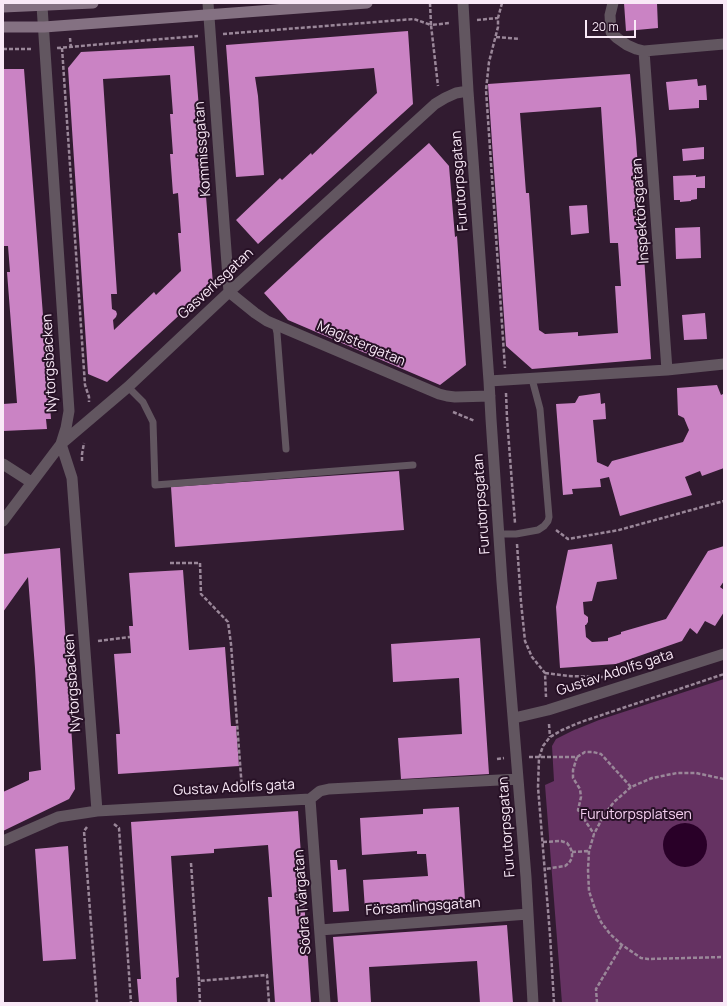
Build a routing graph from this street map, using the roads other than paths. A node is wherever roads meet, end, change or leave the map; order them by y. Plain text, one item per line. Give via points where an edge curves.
1 (93, 3) edge
2 (208, 3) edge
3 (367, 3) edge
4 (463, 3) edge
5 (603, 3) edge
6 (613, 3) edge
7 (24, 5) edge
8 (42, 6) junction
9 (3, 7) edge
10 (208, 15) junction
11 (610, 15) junction
12 (3, 27) edge
13 (44, 27) junction
14 (724, 44) edge
15 (644, 51) junction
16 (468, 91) junction
17 (229, 292) junction
18 (275, 324) junction
19 (724, 364) edge
20 (667, 370) junction
21 (532, 379) junction
22 (489, 381) junction
23 (128, 387) junction
24 (490, 396) junction
25 (61, 444) junction
26 (286, 449) dead end
27 (3, 464) edge
28 (413, 465) dead end
29 (31, 482) junction
30 (3, 521) edge
31 (499, 534) junction
32 (724, 654) edge
33 (514, 718) junction
34 (518, 779) junction
35 (310, 799) junction
36 (97, 811) junction
37 (3, 841) edge
38 (528, 914) junction
39 (320, 930) junction
40 (325, 1003) edge
41 (533, 1003) edge

1 - 8 main road
2 - 10 street, Kommissgatan
3 - 10 main road
4 - 16 street, Furutorpsgatan
5 - 11 street
6 - 11 street
7 - 8 main road
7 - 9 main road
8 - 13 street, Nytorgsbacken
10 - 13 main road
10 - 17 street, Kommissgatan
11 - 15 street via 611,32 627,46
12 - 13 main road
13 - 25 street, Nytorgsbacken via 69,411
14 - 15 street
15 - 20 street, Inspektörsgatan
16 - 17 street, Gasverksgatan via 456,93 435,104
16 - 22 street, Furutorpsgatan
17 - 18 street, Magistergatan via 261,318
17 - 23 street, Gasverksgatan
18 - 24 street, Magistergatan via 439,394 455,398
18 - 26 lane
19 - 20 street
20 - 21 street
21 - 22 street
21 - 31 lane via 540,409 548,521 538,530
22 - 24 street, Furutorpsgatan
23 - 25 street, Gasverksgatan
23 - 28 lane via 143,402 153,422 155,485
24 - 31 street, Furutorpsgatan
25 - 29 street, Gasverksgatan
25 - 36 street, Nytorgsbacken via 72,478
27 - 29 street
29 - 30 street, Gasverksgatan
31 - 33 street, Furutorpsgatan
32 - 33 street, Gustav Adolfs gata via 548,710
33 - 34 street, Furutorpsgatan
34 - 35 street, Gustav Adolfs gata via 329,789 320,791
34 - 38 street, Furutorpsgatan
35 - 36 street, Gustav Adolfs gata
35 - 39 street, Södra Tvärgatan
36 - 37 street, Gustav Adolfs gata via 58,817
38 - 39 street, Församlingsgatan
38 - 41 street, Furutorpsgatan
39 - 40 street, Södra Tvärgatan

